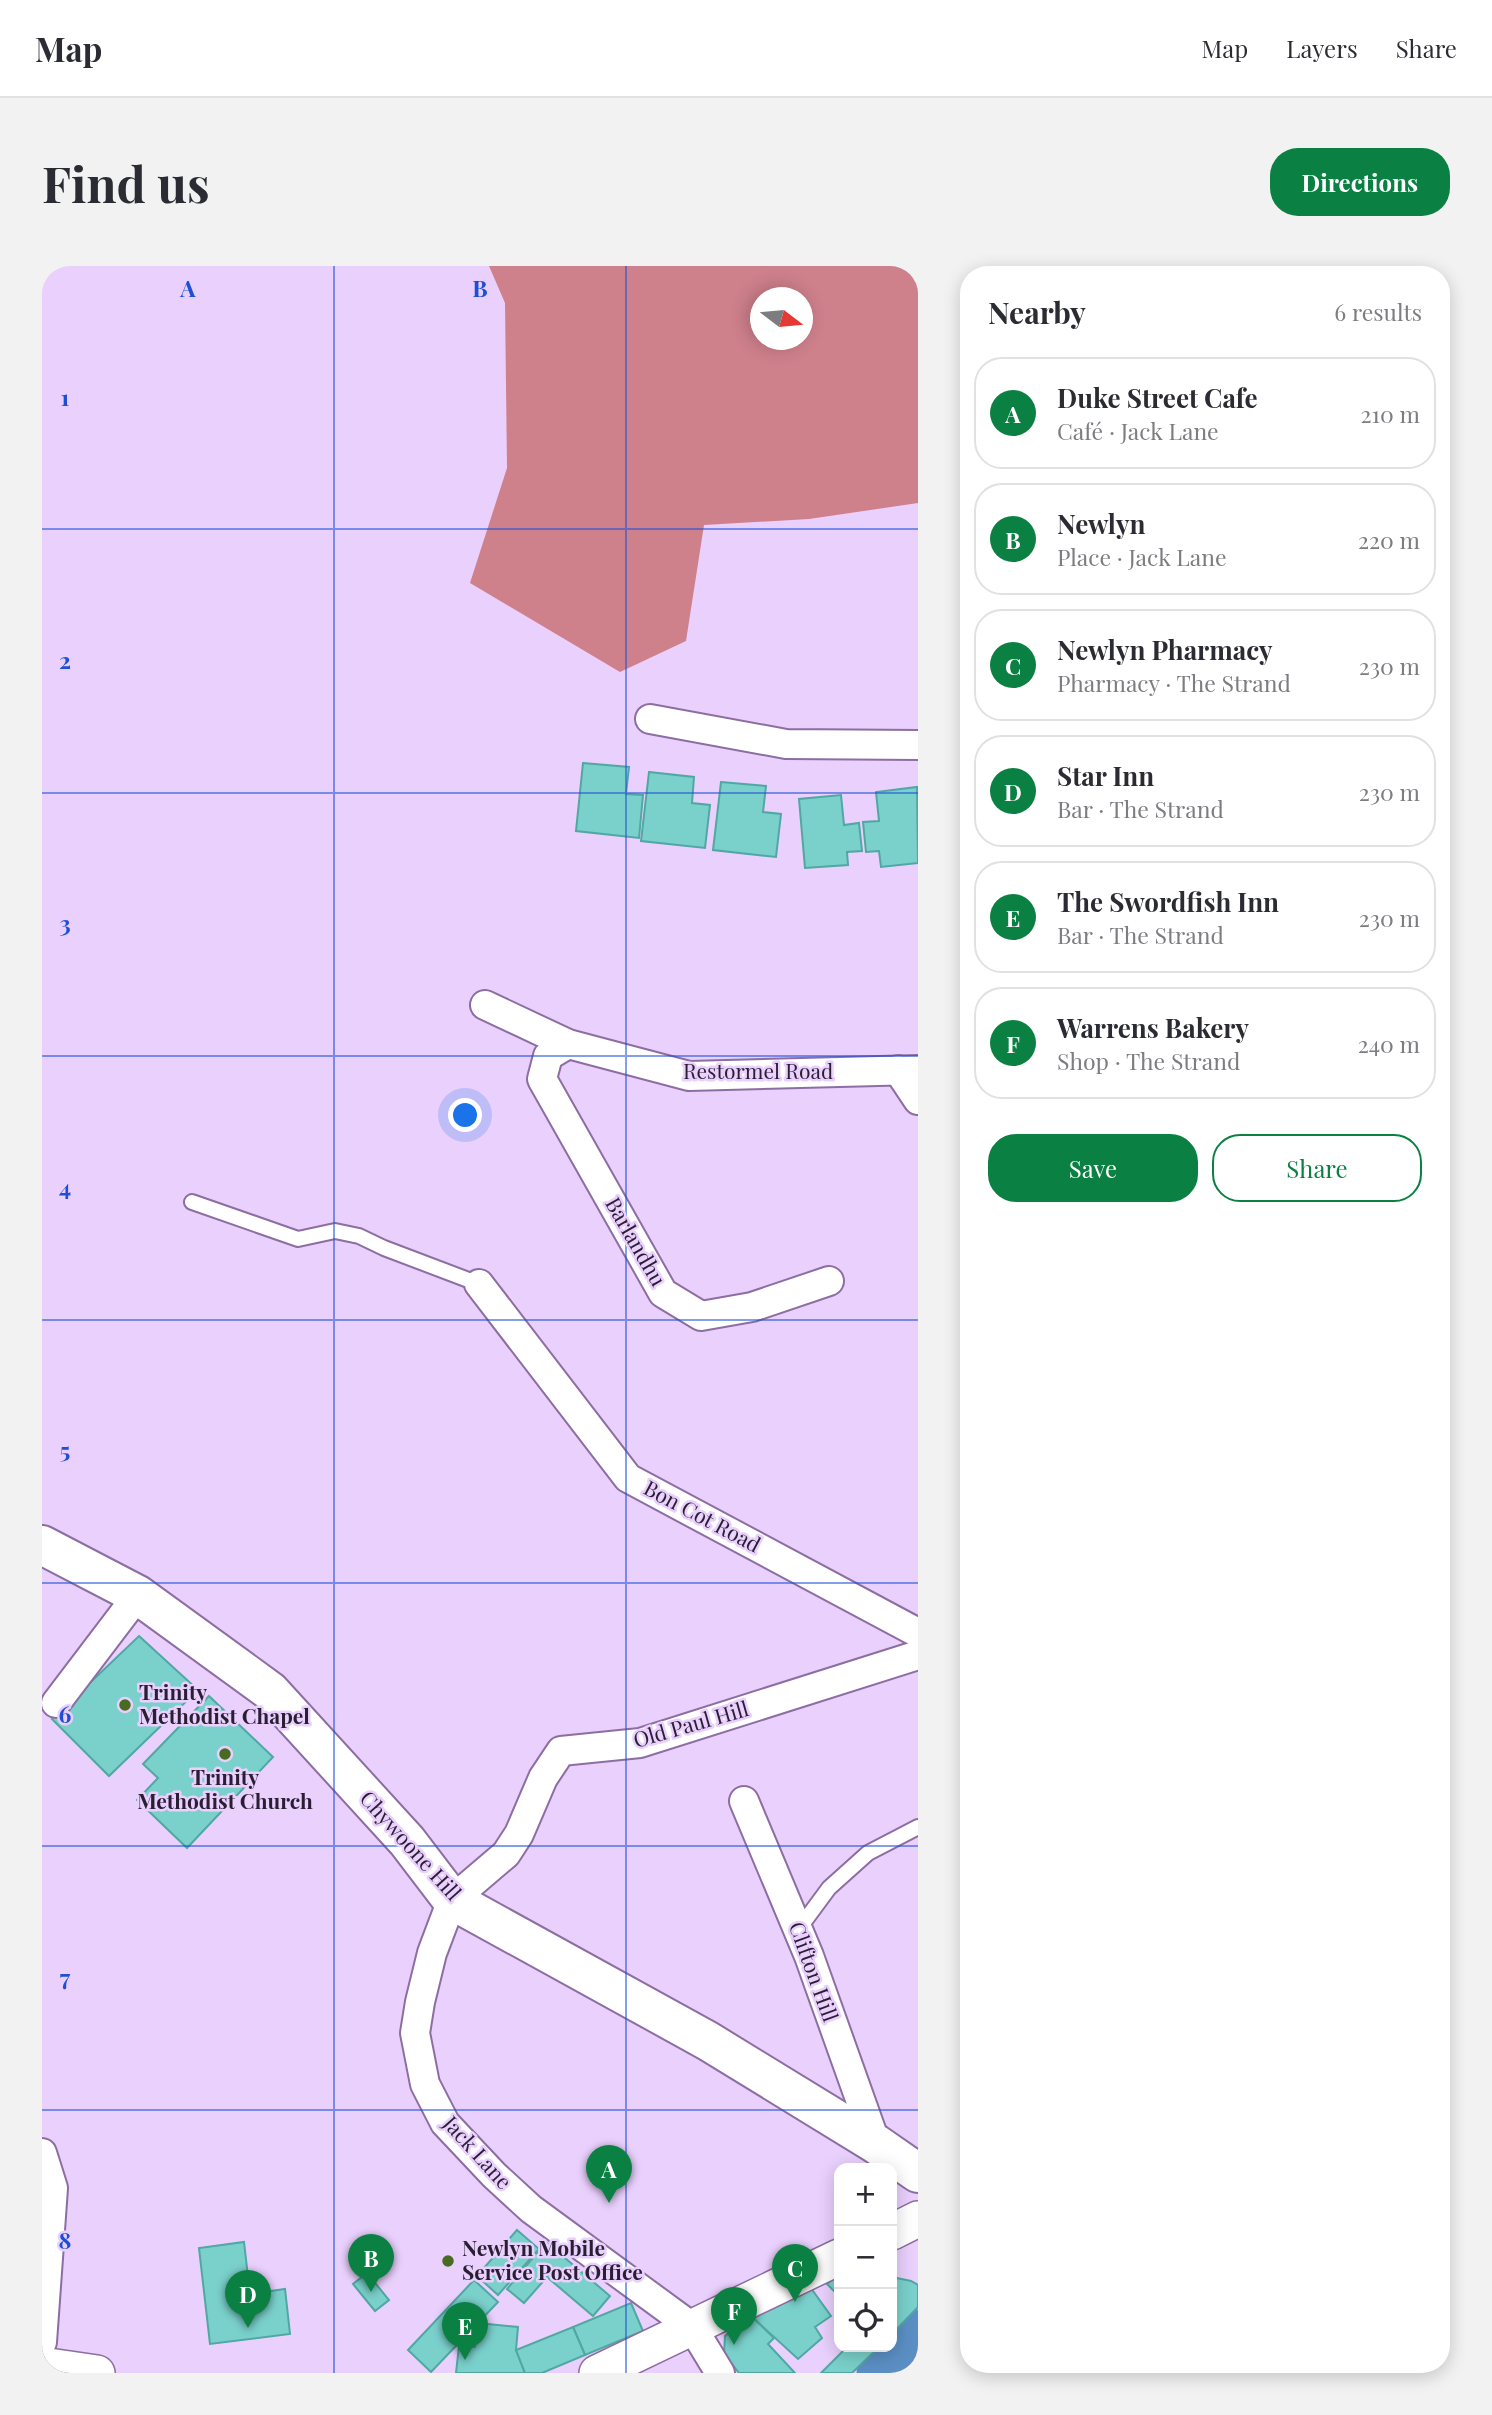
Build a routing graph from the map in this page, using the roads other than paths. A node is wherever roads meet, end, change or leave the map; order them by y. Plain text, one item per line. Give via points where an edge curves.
1 (650, 719) dead end
2 (918, 745) edge
3 (485, 1005) dead end
4 (568, 1044) junction
5 (908, 1070) edge
6 (918, 1100) edge
7 (192, 1202) dead end
8 (829, 1280) dead end
9 (479, 1284) joint
10 (42, 1545) edge
11 (138, 1595) junction
12 (918, 1633) edge
13 (918, 1655) edge
14 (56, 1703) dead end
15 (744, 1801) dead end
16 (918, 1828) edge
17 (452, 1900) junction
18 (798, 1930) junction
19 (876, 2144) junction
20 (42, 2153) edge
21 (918, 2173) edge
22 (918, 2219) edge
23 (897, 2230) edge
24 (834, 2259) edge
25 (692, 2327) junction
26 (42, 2342) edge
27 (42, 2365) edge
28 (97, 2373) edge
29 (597, 2373) edge
30 (720, 2373) edge

1 - 2 street via 786,744
3 - 4 street, Restormel Road
4 - 5 street, Restormel Road via 689,1076
4 - 8 street, Barlandhu via 548,1056 542,1079 663,1293 701,1316 752,1307
5 - 6 street
7 - 9 lane via 298,1239 335,1231 359,1236
9 - 12 street, Bon Cot Road via 628,1478
10 - 11 main road, Chywoone Hill
11 - 14 street
11 - 17 main road, Chywoone Hill via 270,1691 407,1841
13 - 17 street, Old Paul Hill via 640,1743 561,1751 542,1777 506,1854
15 - 18 street, Clifton Hill
16 - 18 lane via 869,1853 829,1888
17 - 19 main road, Chywoone Hill via 708,2041
17 - 25 street, Jack Lane via 432,1953 415,2033 425,2084 445,2123 530,2209
18 - 19 street, Clifton Hill
19 - 21 main road, Chywoone Hill
20 - 26 street via 53,2188
22 - 23 street
24 - 25 street
25 - 29 street
25 - 30 street
27 - 28 street

